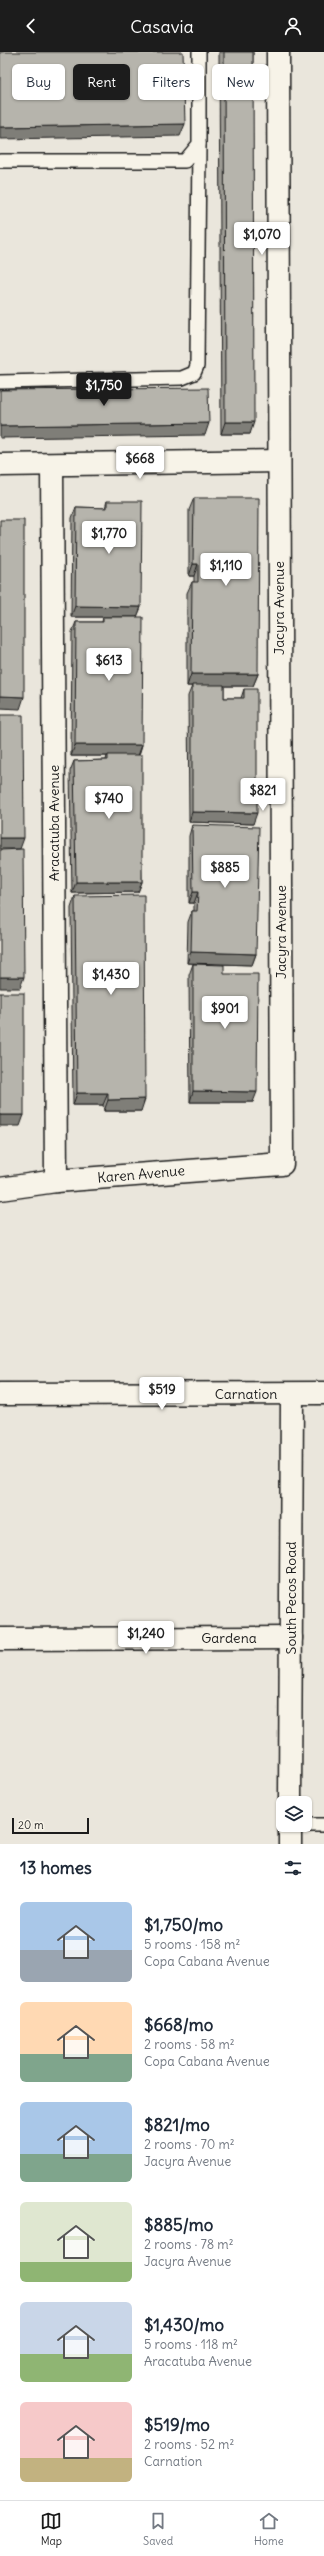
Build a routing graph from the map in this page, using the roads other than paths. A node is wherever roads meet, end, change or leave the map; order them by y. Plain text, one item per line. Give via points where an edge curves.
1 (199, 52) edge
2 (278, 52) edge
3 (199, 144) junction
4 (0, 161) edge
5 (0, 382) edge
6 (279, 461) junction
7 (52, 464) junction
8 (0, 465) edge
9 (282, 1164) joint
10 (56, 1181) junction
11 (0, 1189) edge
12 (324, 1393) edge
13 (0, 1394) edge
14 (292, 1394) junction
15 (291, 1638) junction
16 (0, 1639) edge
17 (290, 1796) edge
18 (312, 1825) edge
19 (324, 1825) edge
20 (290, 1832) edge
21 (290, 1844) edge

1 - 3 lane
2 - 6 street, Jacyra Avenue
3 - 4 lane via 185,161
3 - 5 lane via 197,366 194,373 182,378
6 - 7 street
6 - 9 street, Jacyra Avenue
7 - 8 street
7 - 10 street, Aracatuba Avenue
9 - 10 street, Karen Avenue
10 - 11 street, Karen Avenue
12 - 14 street, Carnation
13 - 14 street, Carnation
14 - 15 street, South Pecos Road
15 - 16 street, Gardena
15 - 17 street, South Pecos Road
18 - 19 lane
20 - 21 street

